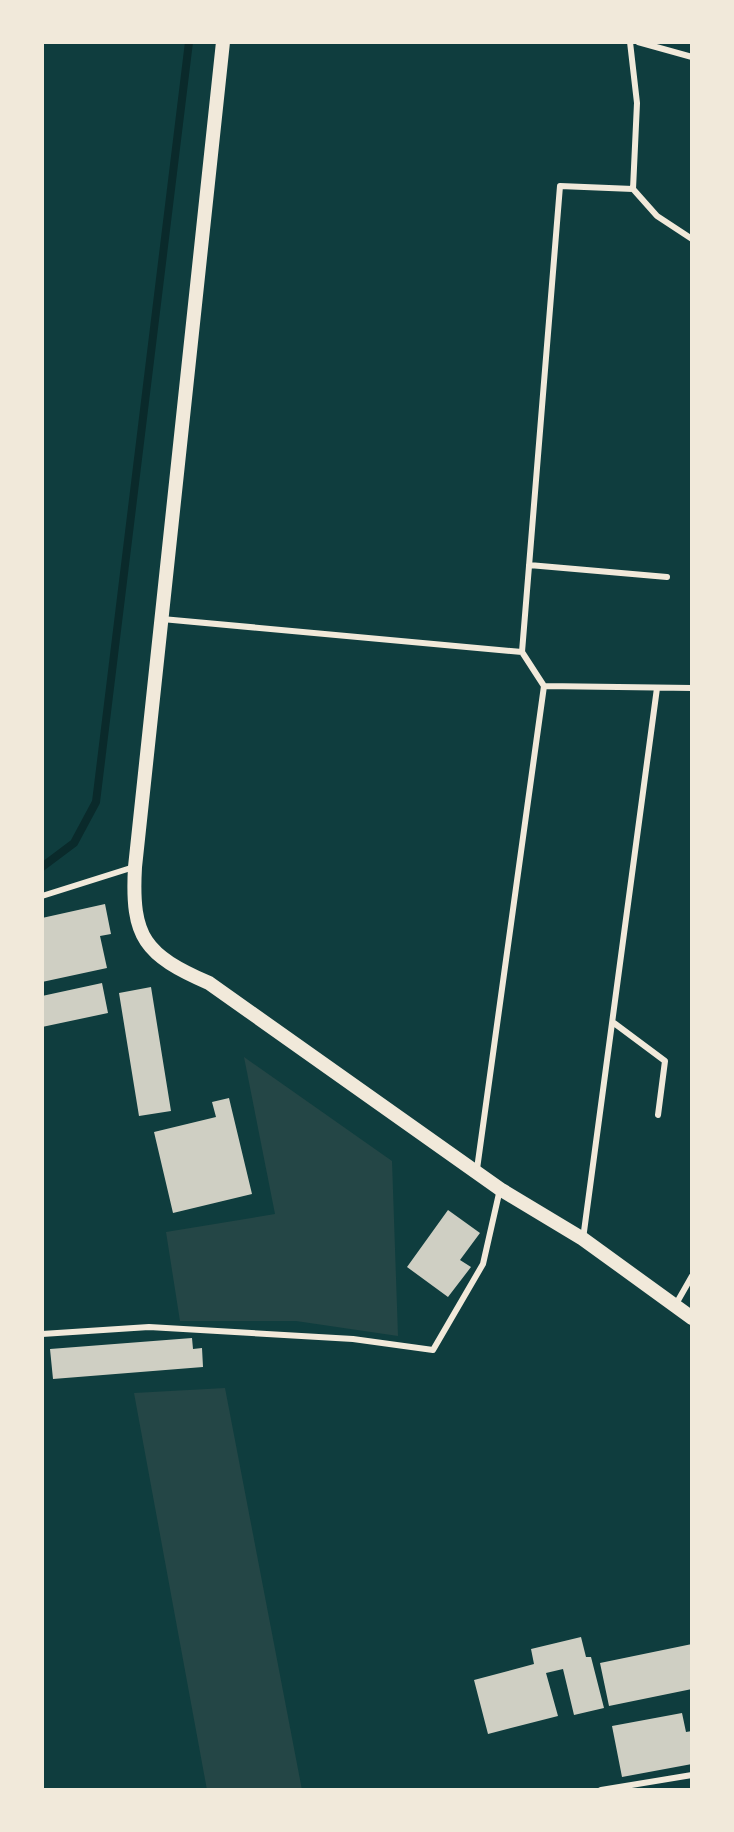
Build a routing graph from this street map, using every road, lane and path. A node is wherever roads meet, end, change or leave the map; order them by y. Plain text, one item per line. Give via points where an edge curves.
1 (223, 42) edge
2 (630, 42) edge
3 (638, 42) edge
4 (692, 57) edge
5 (633, 189) junction
6 (692, 239) edge
7 (529, 565) junction
8 (667, 577) dead end
9 (162, 619) junction
10 (522, 652) junction
11 (544, 686) junction
12 (657, 688) junction
13 (692, 688) edge
14 (135, 867) junction
15 (42, 896) edge
16 (614, 1023) junction
17 (658, 1115) dead end
18 (476, 1172) junction
19 (500, 1189) junction
20 (583, 1239) junction
21 (692, 1276) edge
22 (675, 1306) junction
23 (692, 1318) edge
24 (42, 1334) edge
25 (692, 1775) edge
26 (601, 1790) edge

1 - 9 street
2 - 5 lane via 637,103
3 - 4 lane
5 - 6 lane via 657,216
5 - 7 lane via 560,186
7 - 8 lane
7 - 10 lane
9 - 10 lane
9 - 14 street
10 - 11 lane
11 - 12 lane
11 - 18 lane
12 - 13 lane
12 - 16 lane
14 - 15 lane
14 - 18 street via 133,905 146,943 170,966 209,983
16 - 17 lane via 665,1061
16 - 20 lane
18 - 19 street
19 - 20 street
19 - 24 lane via 483,1264 433,1350 353,1339 149,1327
20 - 22 street
21 - 22 lane
22 - 23 street
25 - 26 lane

